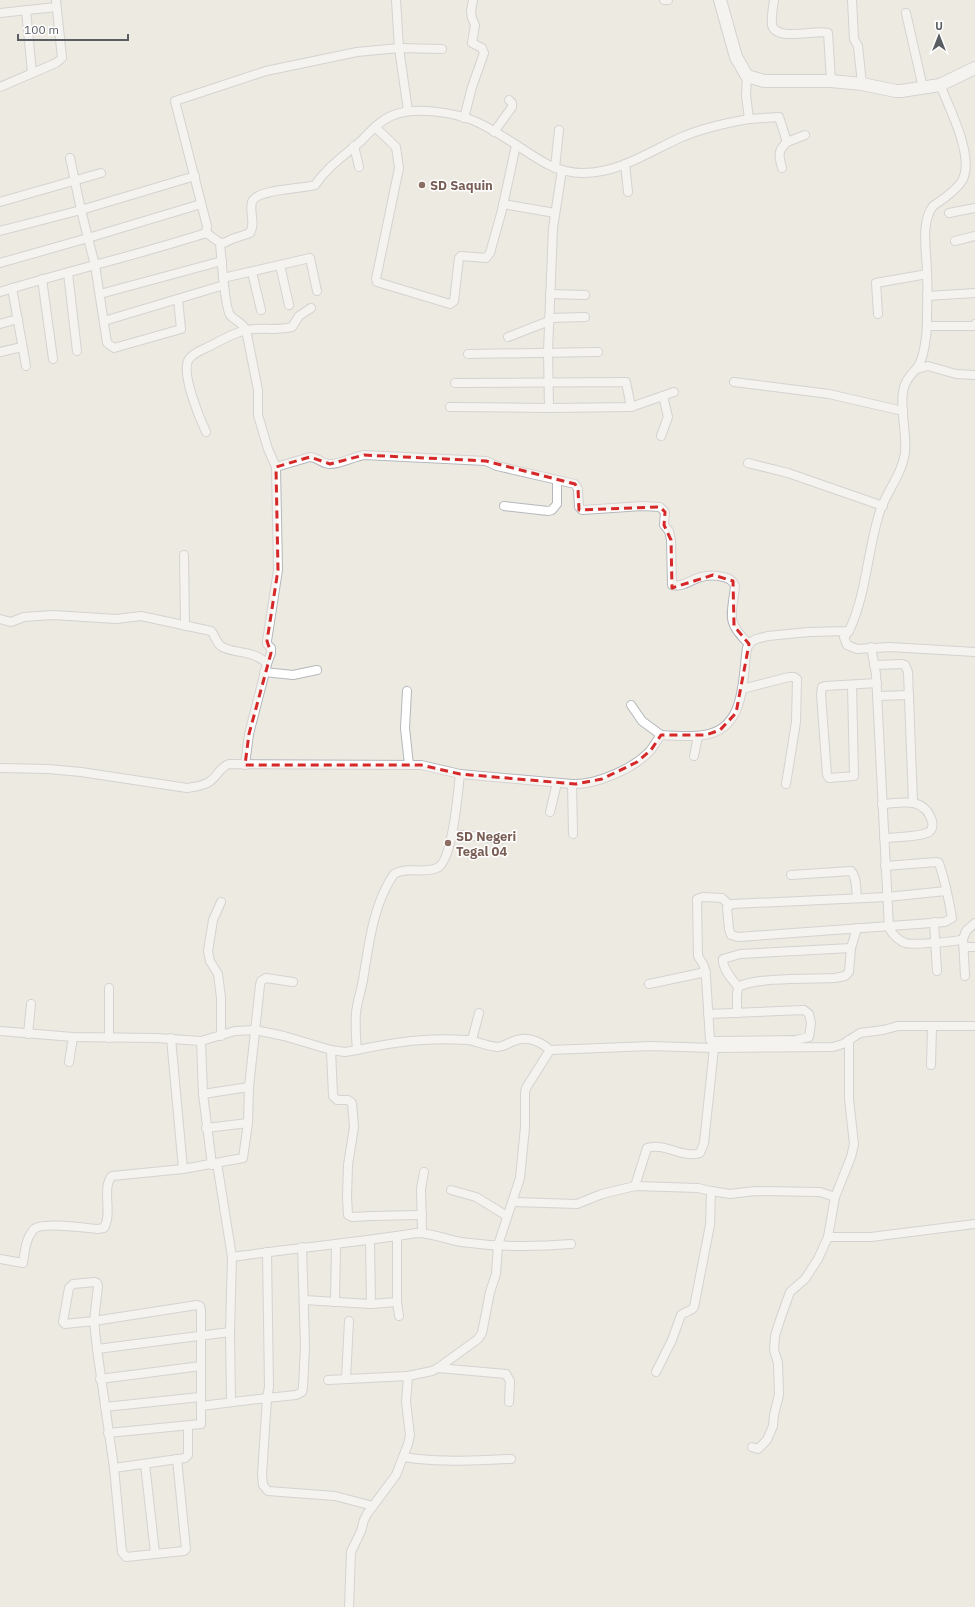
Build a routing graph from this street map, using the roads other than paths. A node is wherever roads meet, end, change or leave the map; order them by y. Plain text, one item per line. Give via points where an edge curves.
1 (396, 0) edge
2 (473, 0) edge
3 (664, 0) edge
4 (668, 0) edge
5 (720, 0) edge
6 (774, 0) edge
7 (852, 0) edge
8 (56, 3) edge
9 (26, 10) junction
10 (0, 12) edge
11 (906, 13) dead end
12 (399, 48) junction
13 (442, 49) dead end
14 (975, 68) edge
15 (32, 73) junction
16 (747, 76) junction
17 (0, 79) edge
18 (831, 81) junction
19 (862, 84) junction
20 (940, 85) junction
21 (0, 87) edge
22 (923, 88) junction
23 (509, 100) dead end
24 (408, 110) junction
25 (464, 118) junction
26 (749, 119) junction
27 (375, 127) junction
28 (559, 130) dead end
29 (494, 132) junction
30 (804, 135) dead end
31 (787, 142) junction
32 (516, 145) junction
33 (354, 146) junction
34 (70, 158) dead end
35 (625, 164) junction
36 (359, 166) dead end
37 (782, 168) dead end
38 (558, 169) junction
39 (101, 173) dead end
40 (195, 176) junction
41 (75, 182) junction
42 (628, 192) dead end
43 (0, 202) edge
44 (201, 204) junction
45 (503, 204) junction
46 (975, 208) edge
47 (81, 210) junction
48 (556, 213) junction
49 (949, 213) dead end
50 (0, 231) edge
51 (206, 233) junction
52 (975, 236) edge
53 (88, 238) junction
54 (955, 241) dead end
55 (220, 243) junction
56 (222, 261) junction
57 (0, 263) edge
58 (95, 265) junction
59 (280, 265) junction
60 (252, 272) junction
61 (68, 273) junction
62 (927, 274) junction
63 (42, 279) junction
64 (224, 282) junction
65 (12, 288) junction
66 (317, 291) dead end
67 (0, 292) edge
68 (100, 294) junction
69 (550, 294) junction
70 (975, 294) edge
71 (585, 295) dead end
72 (927, 296) junction
73 (178, 299) junction
74 (289, 305) dead end
75 (311, 308) dead end
76 (261, 310) dead end
77 (878, 314) dead end
78 (585, 317) dead end
79 (18, 319) junction
80 (549, 320) junction
81 (104, 321) junction
82 (0, 324) edge
83 (975, 324) edge
84 (927, 326) junction
85 (246, 330) junction
86 (508, 337) dead end
87 (22, 347) junction
88 (77, 351) dead end
89 (0, 352) edge
90 (548, 352) junction
91 (598, 352) dead end
92 (468, 354) dead end
93 (53, 359) dead end
94 (26, 366) dead end
95 (917, 369) junction
96 (975, 375) edge
97 (548, 382) junction
98 (734, 382) dead end
99 (455, 383) dead end
100 (674, 392) dead end
101 (663, 396) junction
102 (631, 406) junction
103 (450, 407) dead end
104 (549, 408) junction
105 (903, 411) junction
106 (206, 432) dead end
107 (661, 436) dead end
108 (748, 463) dead end
109 (276, 467) junction
110 (557, 480) junction
111 (504, 506) dead end
112 (883, 506) junction
113 (184, 555) dead end
114 (1, 621) edge
115 (185, 626) junction
116 (849, 631) junction
117 (750, 644) junction
118 (871, 647) junction
119 (975, 652) edge
120 (267, 664) junction
121 (874, 665) junction
122 (317, 670) dead end
123 (264, 672) junction
124 (877, 683) junction
125 (852, 684) junction
126 (742, 689) junction
127 (407, 691) dead end
128 (909, 694) junction
129 (877, 696) junction
130 (631, 705) dead end
131 (661, 735) junction
132 (698, 736) junction
133 (694, 756) dead end
134 (245, 765) junction
135 (409, 765) junction
136 (0, 768) edge
137 (460, 774) junction
138 (557, 783) junction
139 (572, 784) junction
140 (786, 784) dead end
141 (913, 802) junction
142 (882, 804) junction
143 (550, 812) dead end
144 (452, 834) junction
145 (573, 834) dead end
146 (884, 838) junction
147 (501, 839) dead end
148 (885, 866) junction
149 (790, 875) dead end
150 (946, 891) junction
151 (887, 897) junction
152 (857, 898) junction
153 (221, 902) dead end
154 (730, 906) junction
155 (934, 922) junction
156 (975, 923) edge
157 (889, 926) junction
158 (857, 928) junction
159 (936, 942) junction
160 (963, 943) junction
161 (975, 947) edge
162 (851, 948) junction
163 (937, 971) dead end
164 (706, 972) junction
165 (966, 976) dead end
166 (293, 982) dead end
167 (649, 984) dead end
168 (738, 987) junction
169 (109, 988) dead end
170 (31, 1004) dead end
171 (478, 1013) dead end
172 (737, 1013) junction
173 (708, 1014) junction
174 (932, 1026) junction
175 (975, 1026) edge
176 (255, 1030) junction
177 (0, 1031) edge
178 (28, 1034) junction
179 (221, 1036) junction
180 (73, 1037) junction
181 (109, 1038) junction
182 (171, 1038) junction
183 (472, 1040) junction
184 (849, 1040) junction
185 (201, 1041) junction
186 (714, 1048) junction
187 (331, 1050) junction
188 (357, 1050) junction
189 (550, 1050) junction
190 (68, 1062) dead end
191 (931, 1065) dead end
192 (249, 1087) junction
193 (203, 1094) junction
194 (248, 1123) junction
195 (206, 1128) junction
196 (214, 1164) junction
197 (183, 1169) junction
198 (424, 1172) dead end
199 (635, 1186) junction
200 (451, 1190) dead end
201 (711, 1191) junction
202 (835, 1197) junction
203 (513, 1202) junction
204 (422, 1215) junction
205 (506, 1216) junction
206 (975, 1224) edge
207 (422, 1233) junction
208 (397, 1236) junction
209 (828, 1237) junction
210 (370, 1241) junction
211 (336, 1244) junction
212 (571, 1244) dead end
213 (498, 1245) junction
214 (302, 1247) junction
215 (267, 1252) junction
216 (232, 1257) junction
217 (0, 1259) edge
218 (304, 1300) junction
219 (335, 1302) junction
220 (397, 1302) junction
221 (371, 1304) junction
222 (399, 1316) dead end
223 (94, 1321) junction
224 (349, 1321) dead end
225 (230, 1332) junction
226 (201, 1335) junction
227 (97, 1349) junction
228 (201, 1366) junction
229 (438, 1368) junction
230 (656, 1372) dead end
231 (408, 1376) junction
232 (100, 1379) junction
233 (346, 1379) junction
234 (328, 1380) dead end
235 (200, 1397) junction
236 (267, 1398) junction
237 (231, 1402) junction
238 (509, 1402) dead end
239 (200, 1406) junction
240 (104, 1407) junction
241 (188, 1426) junction
242 (108, 1433) junction
243 (752, 1447) dead end
244 (404, 1457) junction
245 (511, 1459) dead end
246 (177, 1460) junction
247 (145, 1464) junction
248 (114, 1468) junction
249 (373, 1506) junction
250 (155, 1553) junction
251 (349, 1607) edge

1 - 12 street
2 - 25 street via 471,11 475,25 472,44 482,48 484,53
3 - 4 street
5 - 16 street via 736,57
6 - 18 street via 772,25 777,31 793,34 828,33
7 - 19 street via 854,39 858,46
8 - 9 street
8 - 15 street via 62,58
9 - 10 street
9 - 15 street
11 - 22 street
12 - 13 street
12 - 24 street
12 - 40 street via 357,52 266,71 175,102
14 - 20 street
15 - 21 street
16 - 18 street via 764,81
16 - 26 street
17 - 21 street
18 - 19 street
19 - 22 street via 896,91
20 - 22 street
20 - 62 street via 960,136 966,168 962,181 930,210 925,233
23 - 29 street via 512,107
24 - 25 street via 437,112
24 - 27 street via 390,116
25 - 29 street via 480,123
26 - 31 street via 779,117
26 - 35 street via 696,132
27 - 33 street
27 - 45 street via 396,147 399,168 376,279 379,284 452,303 459,258 486,258 490,253
28 - 38 street
29 - 32 street
30 - 31 street
31 - 37 street via 780,151
32 - 38 street via 534,158
32 - 45 street
33 - 36 street
33 - 55 street via 323,173 315,185 279,190 254,199 254,222 250,233
34 - 41 street
35 - 38 street via 608,170 584,173
35 - 42 street
38 - 48 street
39 - 41 street
40 - 44 street
40 - 47 street
41 - 43 street
41 - 47 street
44 - 51 street via 207,226
44 - 53 street
45 - 48 street
46 - 49 street
47 - 50 street
47 - 53 street
48 - 69 street
51 - 55 street
51 - 58 street
52 - 54 street
53 - 57 street
53 - 58 street
55 - 56 street
56 - 64 street
56 - 68 street
58 - 61 street
58 - 68 street
59 - 60 street
59 - 66 street via 310,258
59 - 74 street
60 - 64 street
60 - 76 street
61 - 63 street
61 - 88 street
62 - 72 street
62 - 77 street via 876,283
63 - 65 street
63 - 93 street
64 - 73 street
64 - 85 street via 230,315
65 - 67 street
65 - 79 street
68 - 81 street
69 - 71 street
69 - 80 street
70 - 72 street
72 - 84 street
73 - 81 street
73 - 81 street via 182,329 114,348 107,343
75 - 85 street via 299,316 292,327
78 - 80 street
79 - 82 street
79 - 87 street
80 - 86 street
80 - 90 street
83 - 84 street
84 - 95 street via 926,343
85 - 106 street via 228,336 188,360 186,367 193,400
85 - 109 street via 258,390 258,415
87 - 89 street
87 - 94 street
90 - 91 street
90 - 92 street
90 - 97 street
95 - 96 street via 928,366 956,374
95 - 105 street via 904,384
97 - 99 street
97 - 102 street via 626,382
97 - 104 street
98 - 105 street via 829,394
100 - 101 street
101 - 102 street
101 - 107 street via 668,417
102 - 104 street
103 - 104 street
105 - 112 street via 905,455
108 - 112 street via 788,473
109 - 110 street via 310,457 330,464 364,455 486,461
109 - 120 street via 278,570 267,641 271,654
110 - 111 street via 557,504 552,510
110 - 117 street via 577,486 578,507 582,510 660,507 664,512 664,525 671,540 672,585 681,585 713,575 733,581 734,626 737,633
112 - 116 street via 860,601
113 - 115 street
114 - 115 street via 11,622 24,617 53,615 116,619 141,616
115 - 120 street via 211,631 219,646 246,652
116 - 117 street via 768,636 756,639
116 - 118 street via 844,637 847,645 857,649
117 - 126 street via 746,653
118 - 119 street
118 - 121 street
120 - 123 street
121 - 124 street
121 - 128 street via 905,665 908,672
122 - 123 street via 293,675
123 - 134 street via 249,734
124 - 125 street
124 - 129 street
125 - 125 street via 822,687 826,775 829,778 854,776
126 - 132 street via 736,713 729,723 713,733
126 - 140 street via 789,677 797,679 796,722
127 - 135 street via 405,728
128 - 129 street
128 - 141 street
129 - 142 street
130 - 131 street via 642,721
131 - 132 street
131 - 139 street via 641,759 611,776 594,782
132 - 133 street
134 - 135 street
134 - 136 street via 225,765 210,782 187,788 81,772
135 - 137 street via 434,767
137 - 138 street
137 - 144 street
138 - 139 street
138 - 143 street
139 - 145 street
141 - 142 street
141 - 146 street via 929,815 933,828 924,834
142 - 146 street
144 - 147 street
144 - 188 street via 446,856 438,867 398,872 394,874 386,890 369,939 356,1014
146 - 148 street
148 - 150 street via 937,862
148 - 151 street
149 - 152 street via 851,871
150 - 151 street
150 - 155 street via 952,918 945,922
151 - 152 street
151 - 157 street
152 - 154 street
153 - 179 street via 213,920 208,951 210,961 218,974
154 - 158 street via 727,908 729,929 731,935 738,937
154 - 164 street via 722,898 698,899 698,956
155 - 157 street
155 - 159 street
156 - 160 street via 966,931
157 - 158 street
157 - 159 street via 893,935 908,944
158 - 162 street
159 - 160 street
159 - 163 street
160 - 161 street
160 - 165 street
162 - 168 street via 849,972 845,976 762,981
162 - 168 street via 726,957 723,959 726,970
164 - 167 street
164 - 173 street
166 - 176 street via 266,978 261,981
168 - 172 street
169 - 181 street
170 - 178 street
171 - 183 street
172 - 173 street
172 - 173 street via 804,1010 809,1014 809,1037 796,1040 711,1041
174 - 175 street
174 - 184 street via 898,1026 860,1033
174 - 191 street
176 - 179 street via 235,1031
176 - 187 street
176 - 192 street
177 - 178 street
178 - 180 street
179 - 185 street
180 - 181 street
180 - 190 street
181 - 182 street
182 - 185 street
182 - 197 street
183 - 188 street via 426,1038
183 - 189 street via 498,1047 525,1039 538,1042
184 - 186 street via 833,1047
184 - 202 street via 849,1099 854,1144
185 - 193 street
186 - 189 street via 651,1046
186 - 199 street via 704,1143 700,1153 688,1154 657,1146 647,1148
187 - 188 street
187 - 204 street via 333,1096 337,1100 348,1100 353,1107 353,1136 347,1184 348,1215 352,1218
189 - 203 street via 526,1088 523,1159
192 - 193 street
192 - 194 street
193 - 195 street
194 - 195 street
194 - 196 street via 244,1158
195 - 196 street
196 - 197 street
196 - 216 street
197 - 217 street via 112,1176 108,1184 107,1220 104,1228 38,1227 32,1232 26,1244 23,1263
198 - 204 street via 421,1189
199 - 201 street via 698,1188
199 - 203 street via 602,1194 577,1204
200 - 205 street via 476,1198
201 - 202 street via 730,1194 756,1191 820,1192
201 - 230 street via 710,1225 694,1307 681,1315
202 - 209 street
203 - 205 street
204 - 207 street
205 - 213 street
206 - 209 street via 871,1237
207 - 208 street
207 - 213 street via 455,1241
208 - 210 street
208 - 220 street
209 - 243 street via 805,1279 790,1292 786,1301 775,1336 774,1350 778,1362 780,1390 773,1426 762,1446 758,1449
210 - 211 street
210 - 221 street
211 - 214 street
211 - 219 street
212 - 213 street
213 - 229 street via 496,1274 480,1336
214 - 215 street
214 - 218 street
215 - 216 street
215 - 236 street
216 - 225 street
218 - 219 street
218 - 236 street via 302,1392
219 - 221 street
220 - 221 street
220 - 222 street
223 - 223 street via 98,1283 73,1284 69,1288 63,1323
223 - 226 street via 197,1305 201,1310
223 - 227 street
224 - 233 street
225 - 226 street
225 - 237 street
226 - 227 street
226 - 228 street
227 - 232 street
228 - 232 street
228 - 235 street
229 - 231 street
229 - 238 street via 506,1374 510,1381
231 - 233 street
231 - 244 street via 406,1402 410,1435
232 - 240 street
233 - 234 street
235 - 239 street
235 - 240 street
236 - 237 street
236 - 249 street via 262,1475 265,1489 272,1492 335,1496
237 - 239 street
239 - 241 street via 201,1424
240 - 242 street
241 - 242 street
241 - 246 street via 188,1455
242 - 248 street
244 - 245 street via 457,1461
244 - 249 street via 393,1481
246 - 247 street
246 - 250 street via 186,1549
247 - 248 street
247 - 250 street
248 - 250 street via 122,1552 126,1557
249 - 251 street via 364,1520 351,1552

